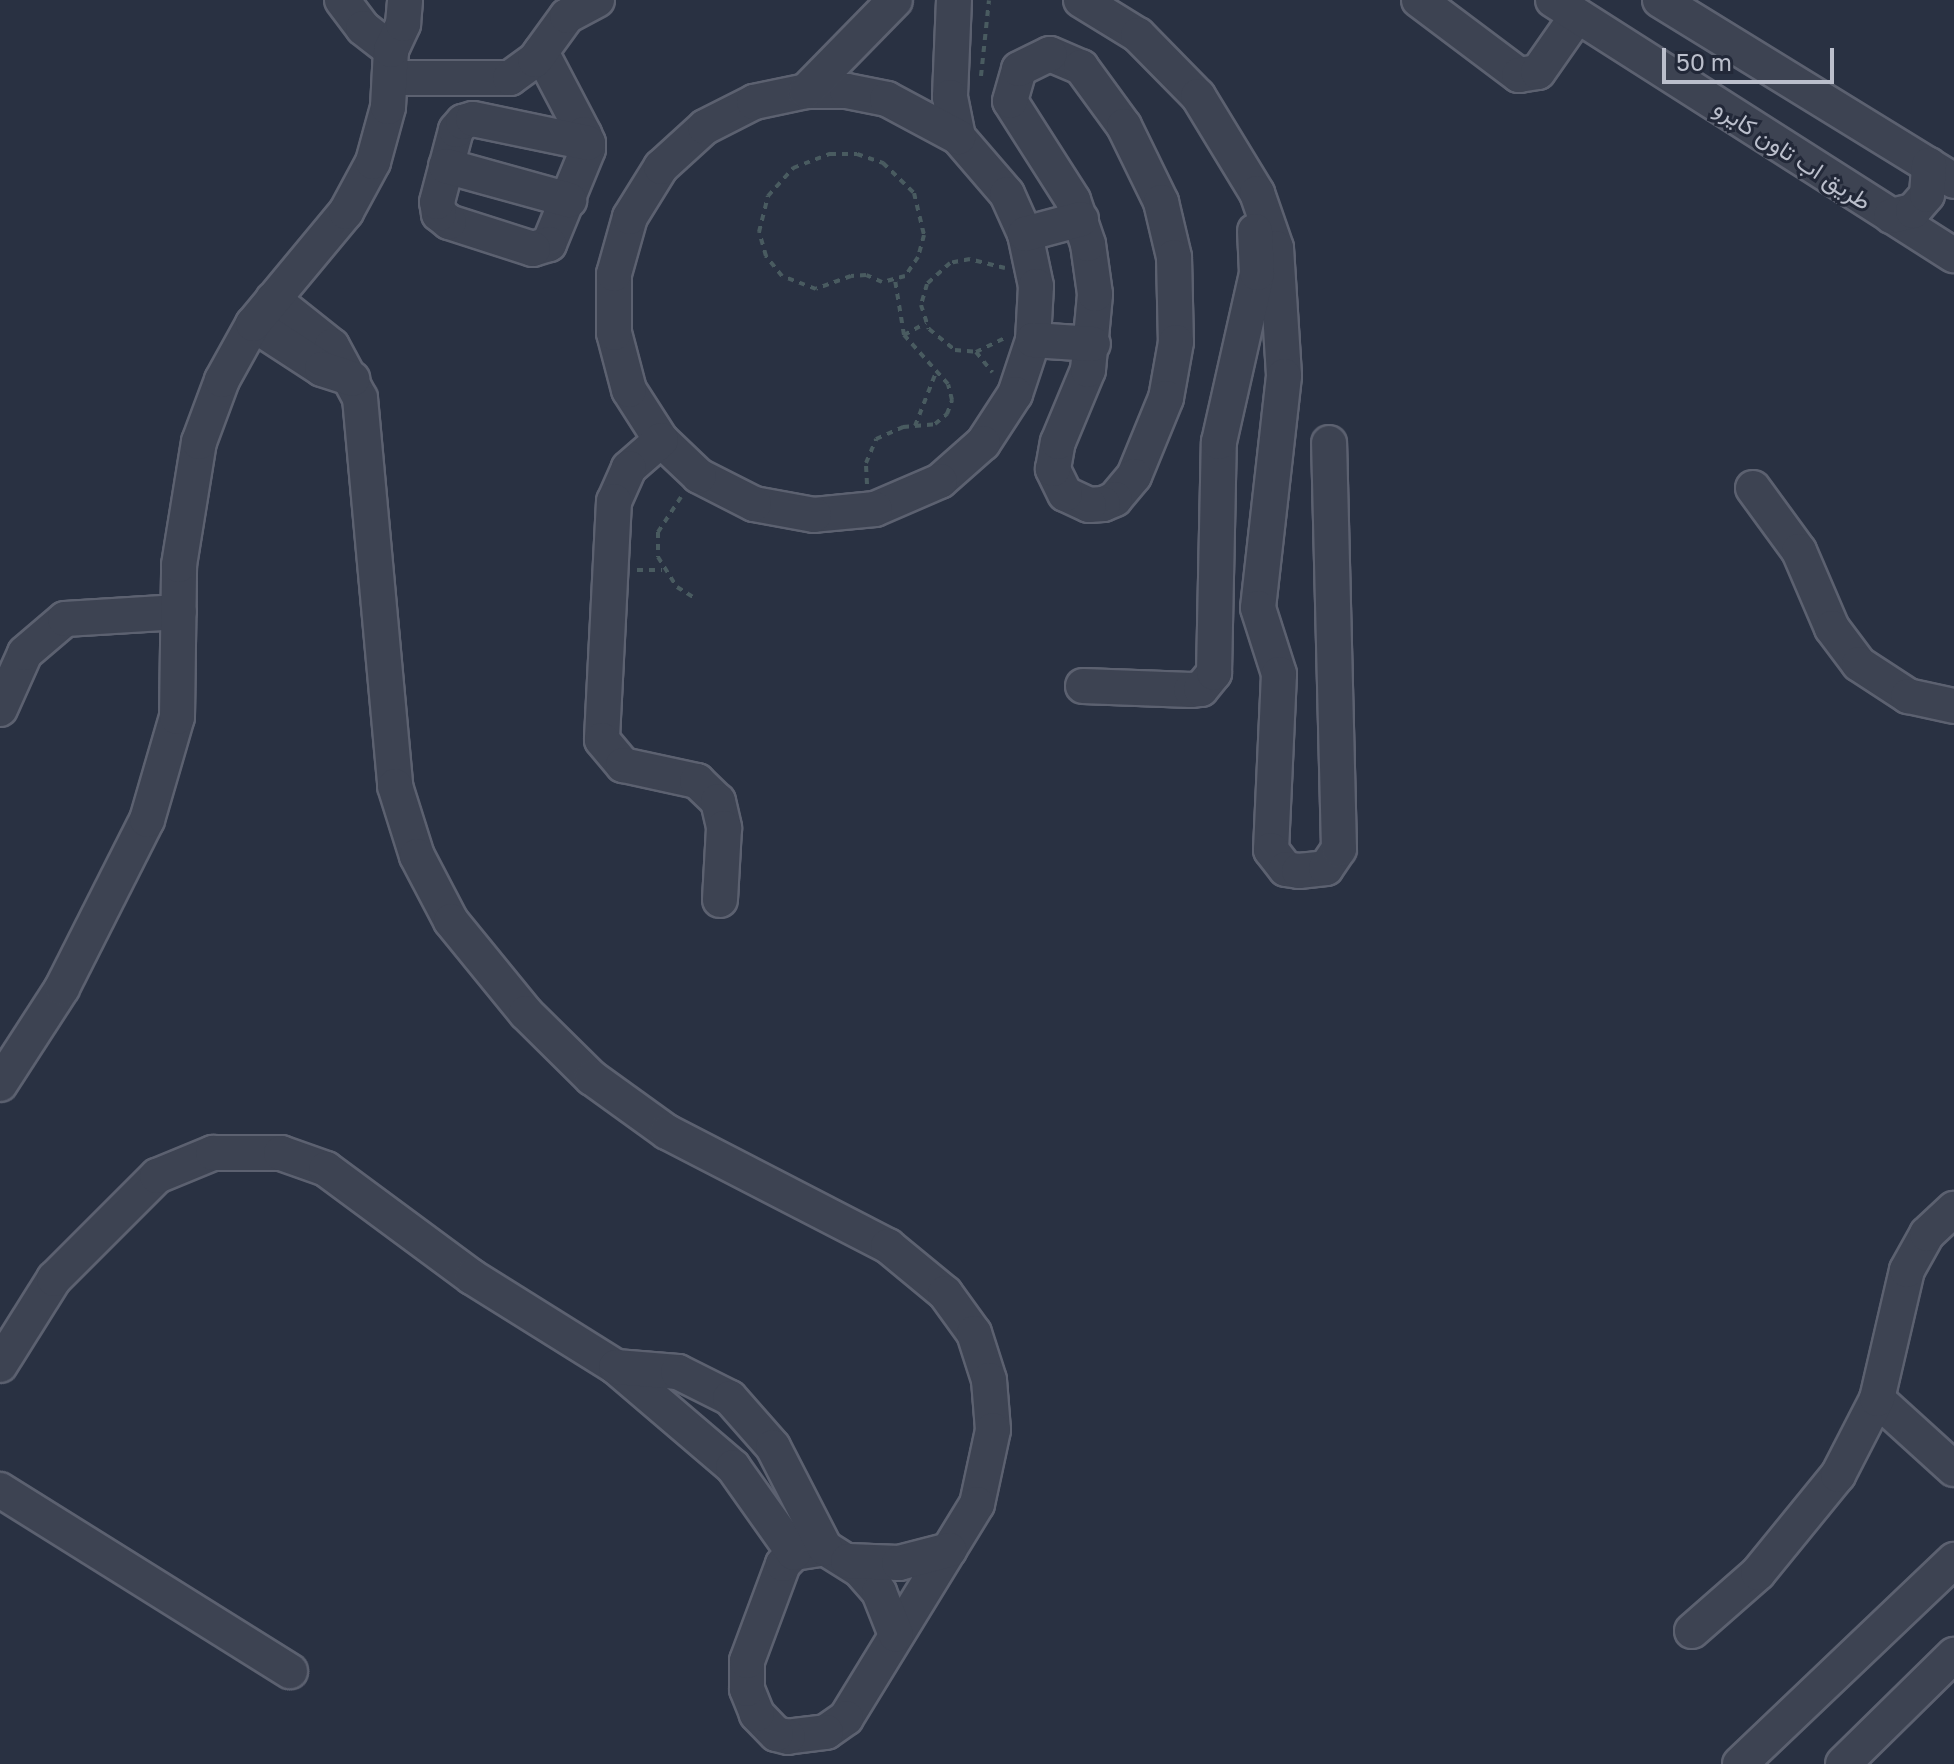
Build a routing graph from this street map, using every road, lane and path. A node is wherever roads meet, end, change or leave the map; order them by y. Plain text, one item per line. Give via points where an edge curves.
1 (342, 0) edge
2 (364, 0) edge
3 (405, 0) edge
4 (597, 0) edge
5 (895, 0) edge
6 (954, 0) edge
7 (1081, 0) edge
8 (1419, 0) edge
9 (1660, 0) edge
10 (1565, 8) edge
11 (541, 52) junction
12 (391, 64) junction
13 (806, 91) junction
14 (958, 137) junction
15 (588, 143) junction
16 (446, 166) junction
17 (1243, 168) junction
18 (1941, 173) edge
19 (569, 200) junction
20 (1891, 216) junction
21 (1081, 219) junction
22 (1018, 248) junction
23 (1954, 255) edge
24 (895, 280) junction
25 (263, 312) junction
26 (926, 323) junction
27 (904, 335) junction
28 (1022, 343) junction
29 (1093, 344) junction
30 (976, 352) junction
31 (936, 372) junction
32 (994, 377) dead end
33 (915, 426) junction
34 (661, 440) junction
35 (1329, 443) dead end
36 (699, 476) junction
37 (878, 488) dead end
38 (1753, 488) dead end
39 (696, 599) dead end
40 (179, 612) junction
41 (1277, 661) junction
42 (1331, 663) junction
43 (1083, 686) dead end
44 (1954, 706) edge
45 (0, 709) edge
46 (720, 900) dead end
47 (0, 1084) edge
48 (1954, 1209) edge
49 (0, 1365) edge
50 (616, 1367) junction
51 (1877, 1399) junction
52 (1954, 1469) edge
53 (0, 1490) edge
54 (949, 1550) junction
55 (823, 1554) junction
56 (1954, 1560) edge
57 (1692, 1631) dead end
58 (896, 1635) junction
59 (1954, 1655) edge
60 (290, 1671) dead end
61 (1740, 1764) edge
62 (1843, 1764) edge

1 - 12 street
2 - 12 street
3 - 12 street
4 - 11 street via 558,25
5 - 13 street
6 - 14 street via 950,97
7 - 17 street via 1138,35 1170,63 1198,96
8 - 10 street via 1519,75 1538,72
9 - 18 street
10 - 20 street, طريق اب تاون كايرو
11 - 12 street via 528,68 500,81
11 - 15 street
12 - 25 street via 382,135 361,187
13 - 14 street via 847,91 887,99
13 - 34 street via 754,102 705,127 661,167 630,217 614,274 614,333 629,390
14 - 22 street via 1007,194
15 - 16 street via 468,119 456,130
15 - 19 street via 588,156
16 - 19 street
16 - 19 street via 437,202 444,219 533,249 549,244
17 - 41 street via 1276,248 1283,314 1281,427 1258,608
17 - 43 street via 1257,273 1219,442 1214,673 1201,689
18 - 20 street via 1921,204
20 - 23 street, طريق اب تاون كايرو
21 - 22 street
21 - 29 street via 1093,268
21 - 29 street via 1053,163 1016,118 1010,101 1019,69 1050,54 1081,67 1138,150 1161,202 1177,285 1176,342 1158,425 1125,489 1103,504 1089,505 1065,494 1053,469
22 - 26 path via 1012,270 970,259 941,269 923,294
22 - 28 street via 1036,286
24 - 24 path via 912,267 924,235 919,203 901,175 870,158 830,154 793,168 775,185 763,207 759,232 766,256 782,276 816,289 851,276
24 - 27 path
25 - 40 street via 222,380 199,442 179,565
25 - 54 street via 321,333 352,379 365,419 389,750 404,822 433,889 472,950 592,1078 694,1147 888,1246 962,1311 983,1356 993,1430 977,1504
26 - 27 path
26 - 30 path via 945,346
27 - 31 path
28 - 29 street
28 - 30 path via 1013,332
28 - 36 street via 1015,394 983,443 940,481 909,497 875,509 814,515 754,504
30 - 32 path
31 - 33 path
31 - 33 path via 951,392 950,407 935,424
33 - 37 path via 876,439 866,463 866,491
34 - 36 street
34 - 46 street via 629,468 614,501 602,740 623,765 697,781 718,801 724,828
35 - 42 street
36 - 39 path via 658,532 662,570
38 - 44 street via 1799,551 1832,628 1859,664 1908,696
40 - 45 street via 65,619 25,653
40 - 47 street via 177,717 147,820 62,988
41 - 42 street
41 - 42 street via 1271,850 1286,869 1307,871 1326,868 1339,849
48 - 51 street via 1927,1234 1907,1270
49 - 50 street via 54,1279 157,1176 203,1156 257,1149 326,1169 472,1277
50 - 55 street via 733,1467
50 - 55 street via 678,1372 730,1398 773,1447
51 - 52 street
51 - 57 street via 1838,1475 1788,1541
53 - 60 street
54 - 55 street via 899,1563
54 - 58 street
55 - 58 street via 879,1592
55 - 58 street via 783,1564 747,1661 751,1702 776,1734 801,1738 837,1726 855,1708
56 - 61 street
59 - 62 street

